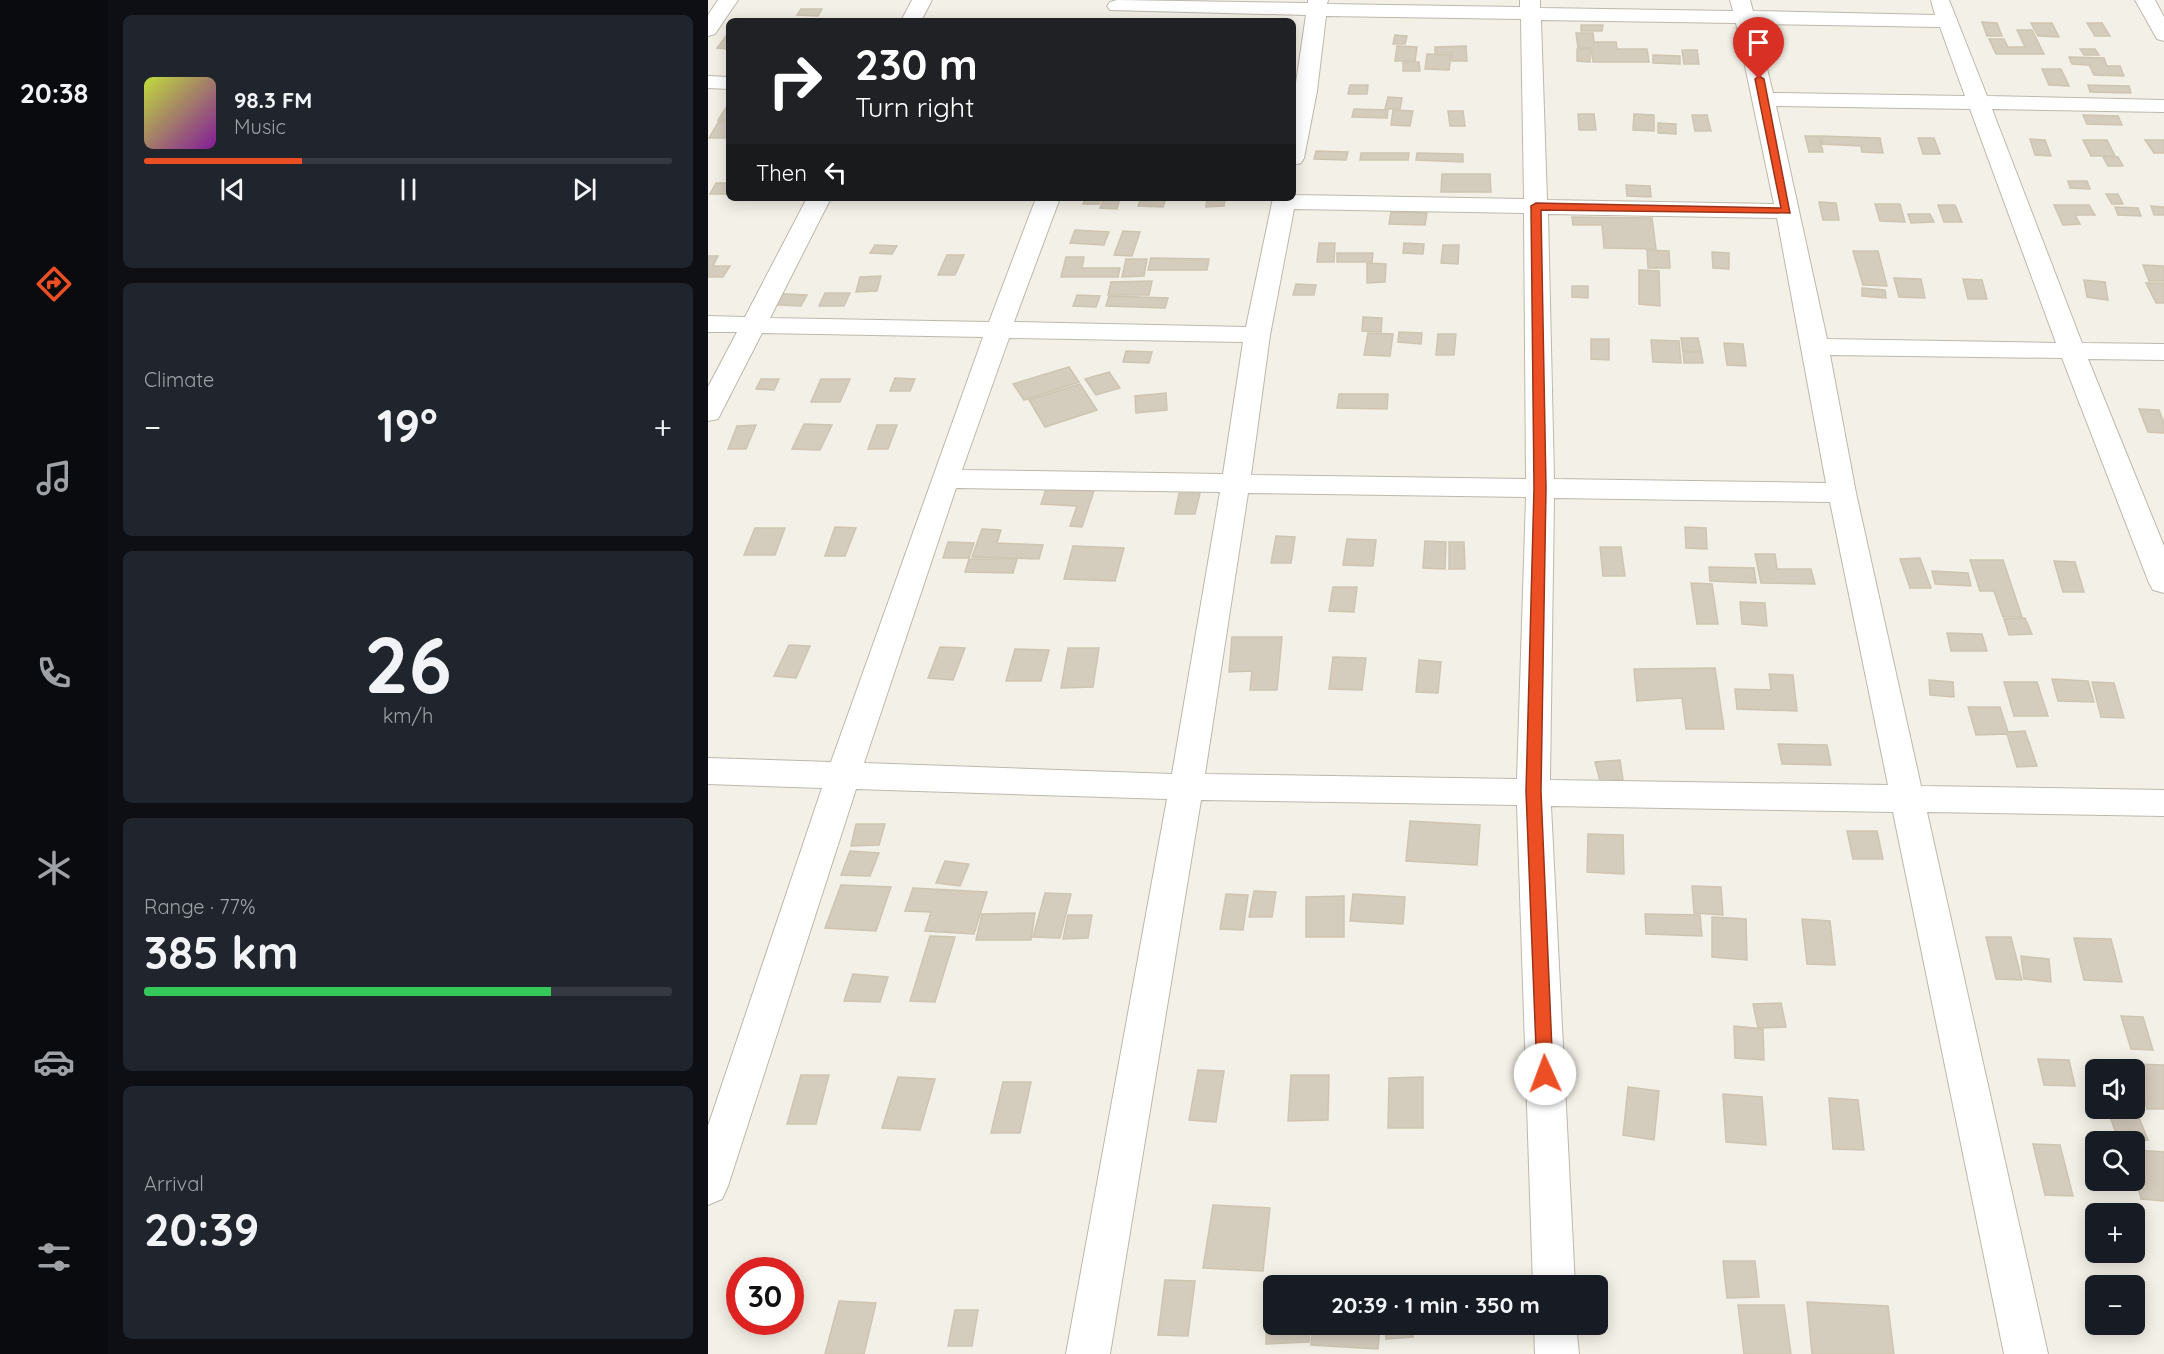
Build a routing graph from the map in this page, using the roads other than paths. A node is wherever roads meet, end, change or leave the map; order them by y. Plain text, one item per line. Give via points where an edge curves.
1 (728, 0) edge
2 (922, 0) edge
3 (2145, 0) edge
4 (1318, 5) edge
5 (1530, 7) edge
6 (1116, 9) edge
7 (1742, 9) edge
8 (1944, 10) edge
9 (913, 18) edge
10 (708, 30) edge
11 (2164, 35) edge
12 (708, 82) edge
13 (726, 82) edge
14 (1300, 91) edge
15 (1764, 99) junction
16 (1980, 103) junction
17 (2164, 106) edge
18 (1296, 129) edge
19 (1296, 200) edge
20 (817, 201) edge
21 (1047, 201) edge
22 (1285, 201) edge
23 (1536, 206) junction
24 (1786, 211) junction
25 (708, 324) edge
26 (753, 325) junction
27 (997, 330) junction
28 (1257, 335) junction
29 (1816, 347) junction
30 (2072, 350) junction
31 (2164, 352) edge
32 (708, 412) edge
33 (947, 479) junction
34 (1236, 482) junction
35 (1540, 488) junction
36 (1842, 493) junction
37 (2164, 583) edge
38 (708, 771) edge
39 (842, 775) junction
40 (1186, 787) junction
41 (1533, 791) junction
42 (1908, 798) junction
43 (2164, 803) edge
44 (708, 1186) edge
45 (1554, 1275) edge
46 (1556, 1335) edge
47 (1088, 1354) edge
48 (1557, 1354) edge
49 (2026, 1354) edge

1 - 10 street
2 - 9 street
3 - 11 street
4 - 5 street
4 - 6 street
4 - 14 street
5 - 7 street
5 - 23 street
7 - 8 street
7 - 15 street
8 - 16 street
12 - 13 street
14 - 18 street
15 - 16 street
15 - 24 street
16 - 17 street
16 - 30 street
19 - 23 street
20 - 26 street
21 - 27 street
22 - 28 street
23 - 24 street
23 - 35 street
24 - 29 street
25 - 26 street
26 - 27 street
26 - 32 street
27 - 28 street
27 - 33 street
28 - 34 street
29 - 30 street
29 - 36 street
30 - 31 street
30 - 37 street
33 - 34 street
33 - 39 street
34 - 35 street
34 - 40 street
35 - 36 street
35 - 41 street
36 - 42 street
38 - 39 street
39 - 40 street
39 - 44 street
40 - 41 street
40 - 47 street
41 - 42 street
41 - 45 street
42 - 43 street
42 - 49 street
46 - 48 street

